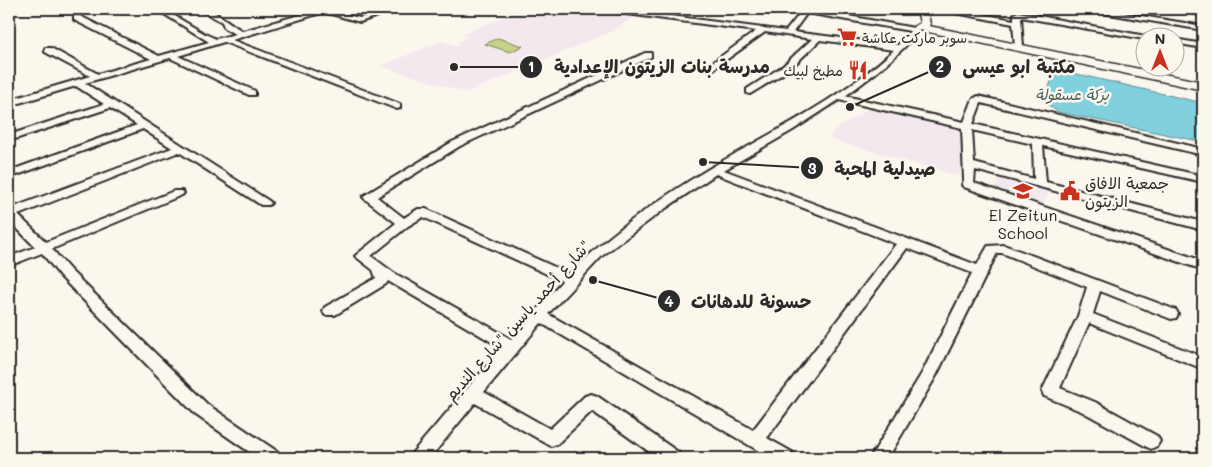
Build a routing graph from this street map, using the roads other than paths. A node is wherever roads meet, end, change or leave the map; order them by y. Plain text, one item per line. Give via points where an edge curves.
1 (160, 9) edge
2 (202, 9) edge
3 (323, 9) edge
4 (395, 9) edge
5 (604, 9) edge
6 (796, 9) edge
7 (918, 9) edge
8 (922, 9) edge
9 (945, 9) edge
10 (1178, 9) edge
11 (807, 10) edge
12 (1099, 10) edge
13 (1018, 11) edge
14 (1203, 13) edge
15 (77, 18) dead end
16 (1016, 23) junction
17 (1092, 27) junction
18 (916, 28) junction
19 (1203, 28) edge
20 (763, 30) junction
21 (788, 33) junction
22 (243, 34) junction
23 (1134, 35) edge
24 (818, 37) junction
25 (220, 41) junction
26 (1184, 43) edge
27 (1203, 46) edge
28 (1019, 47) junction
29 (900, 48) junction
30 (48, 50) dead end
31 (170, 55) junction
32 (648, 55) dead end
33 (158, 59) junction
34 (712, 67) dead end
35 (97, 77) junction
36 (78, 83) junction
37 (1203, 86) edge
38 (750, 91) dead end
39 (252, 93) dead end
40 (838, 97) junction
41 (9, 103) edge
42 (113, 104) junction
43 (397, 106) dead end
44 (146, 125) junction
45 (967, 126) junction
46 (9, 138) edge
47 (1038, 142) junction
48 (181, 148) junction
49 (1203, 152) edge
50 (969, 165) junction
51 (715, 170) junction
52 (9, 175) edge
53 (1203, 179) edge
54 (1040, 183) junction
55 (178, 193) dead end
56 (265, 203) dead end
57 (9, 214) edge
58 (404, 223) junction
59 (1203, 226) edge
60 (904, 243) junction
61 (43, 247) junction
62 (9, 262) edge
63 (1203, 266) edge
64 (380, 268) junction
65 (980, 271) junction
66 (571, 280) junction
67 (1095, 284) junction
68 (330, 311) dead end
69 (1171, 314) dead end
70 (539, 315) junction
71 (1085, 316) junction
72 (513, 347) junction
73 (1203, 363) edge
74 (472, 393) junction
75 (754, 440) junction
76 (1150, 441) dead end
77 (272, 458) edge
78 (419, 458) edge
79 (672, 458) edge
80 (786, 458) edge
81 (879, 458) edge

1 - 25 street via 202,36
2 - 22 street via 225,20 228,27
3 - 4 street via 360,20
3 - 22 street
5 - 20 street
6 - 11 street
7 - 18 main road
8 - 18 main road via 925,24
9 - 16 street
10 - 14 street
11 - 18 street
11 - 21 street
12 - 17 street
12 - 19 street
13 - 16 street
13 - 17 street
15 - 33 street
16 - 28 street
17 - 23 street
18 - 28 main road
18 - 29 street, شارع أحمد ياسين "شارع النديم"
20 - 21 street
20 - 34 street
21 - 24 street
22 - 25 street
24 - 29 street
24 - 38 street via 786,68
25 - 31 street
25 - 43 street
26 - 27 street
28 - 37 main road
29 - 40 street, شارع أحمد ياسين "شارع النديم"
30 - 35 street
31 - 33 street
31 - 39 street
32 - 58 street via 456,144 369,197
33 - 35 street
35 - 36 street
36 - 41 street
36 - 42 street
40 - 45 street
40 - 51 street, شارع أحمد ياسين "شارع النديم"
42 - 44 street
42 - 46 street
44 - 48 street
44 - 52 street
45 - 47 street
45 - 49 street via 978,100
45 - 50 street
47 - 53 street
47 - 54 street
48 - 56 street
48 - 57 street
50 - 54 street
50 - 63 street via 968,186
51 - 60 street
51 - 66 street, شارع أحمد ياسين "شارع النديم" via 598,252
54 - 59 street
55 - 61 street
57 - 61 street
58 - 64 street via 362,256
58 - 66 street via 422,212
60 - 65 street
60 - 75 street
61 - 62 street
61 - 77 street via 202,410
64 - 68 street via 381,281
64 - 72 street
65 - 67 street via 993,249 1004,249
65 - 81 street via 928,376
66 - 70 street, شارع أحمد ياسين "شارع النديم"
67 - 69 street
67 - 71 street
70 - 72 street, شارع أحمد ياسين "شارع النديم"
70 - 75 street
71 - 73 street
71 - 76 street via 1050,391 1089,407
72 - 74 street, شارع أحمد ياسين "شارع النديم"
74 - 78 street, شارع أحمد ياسين "شارع النديم"
74 - 79 street via 551,439 592,401
75 - 80 street

